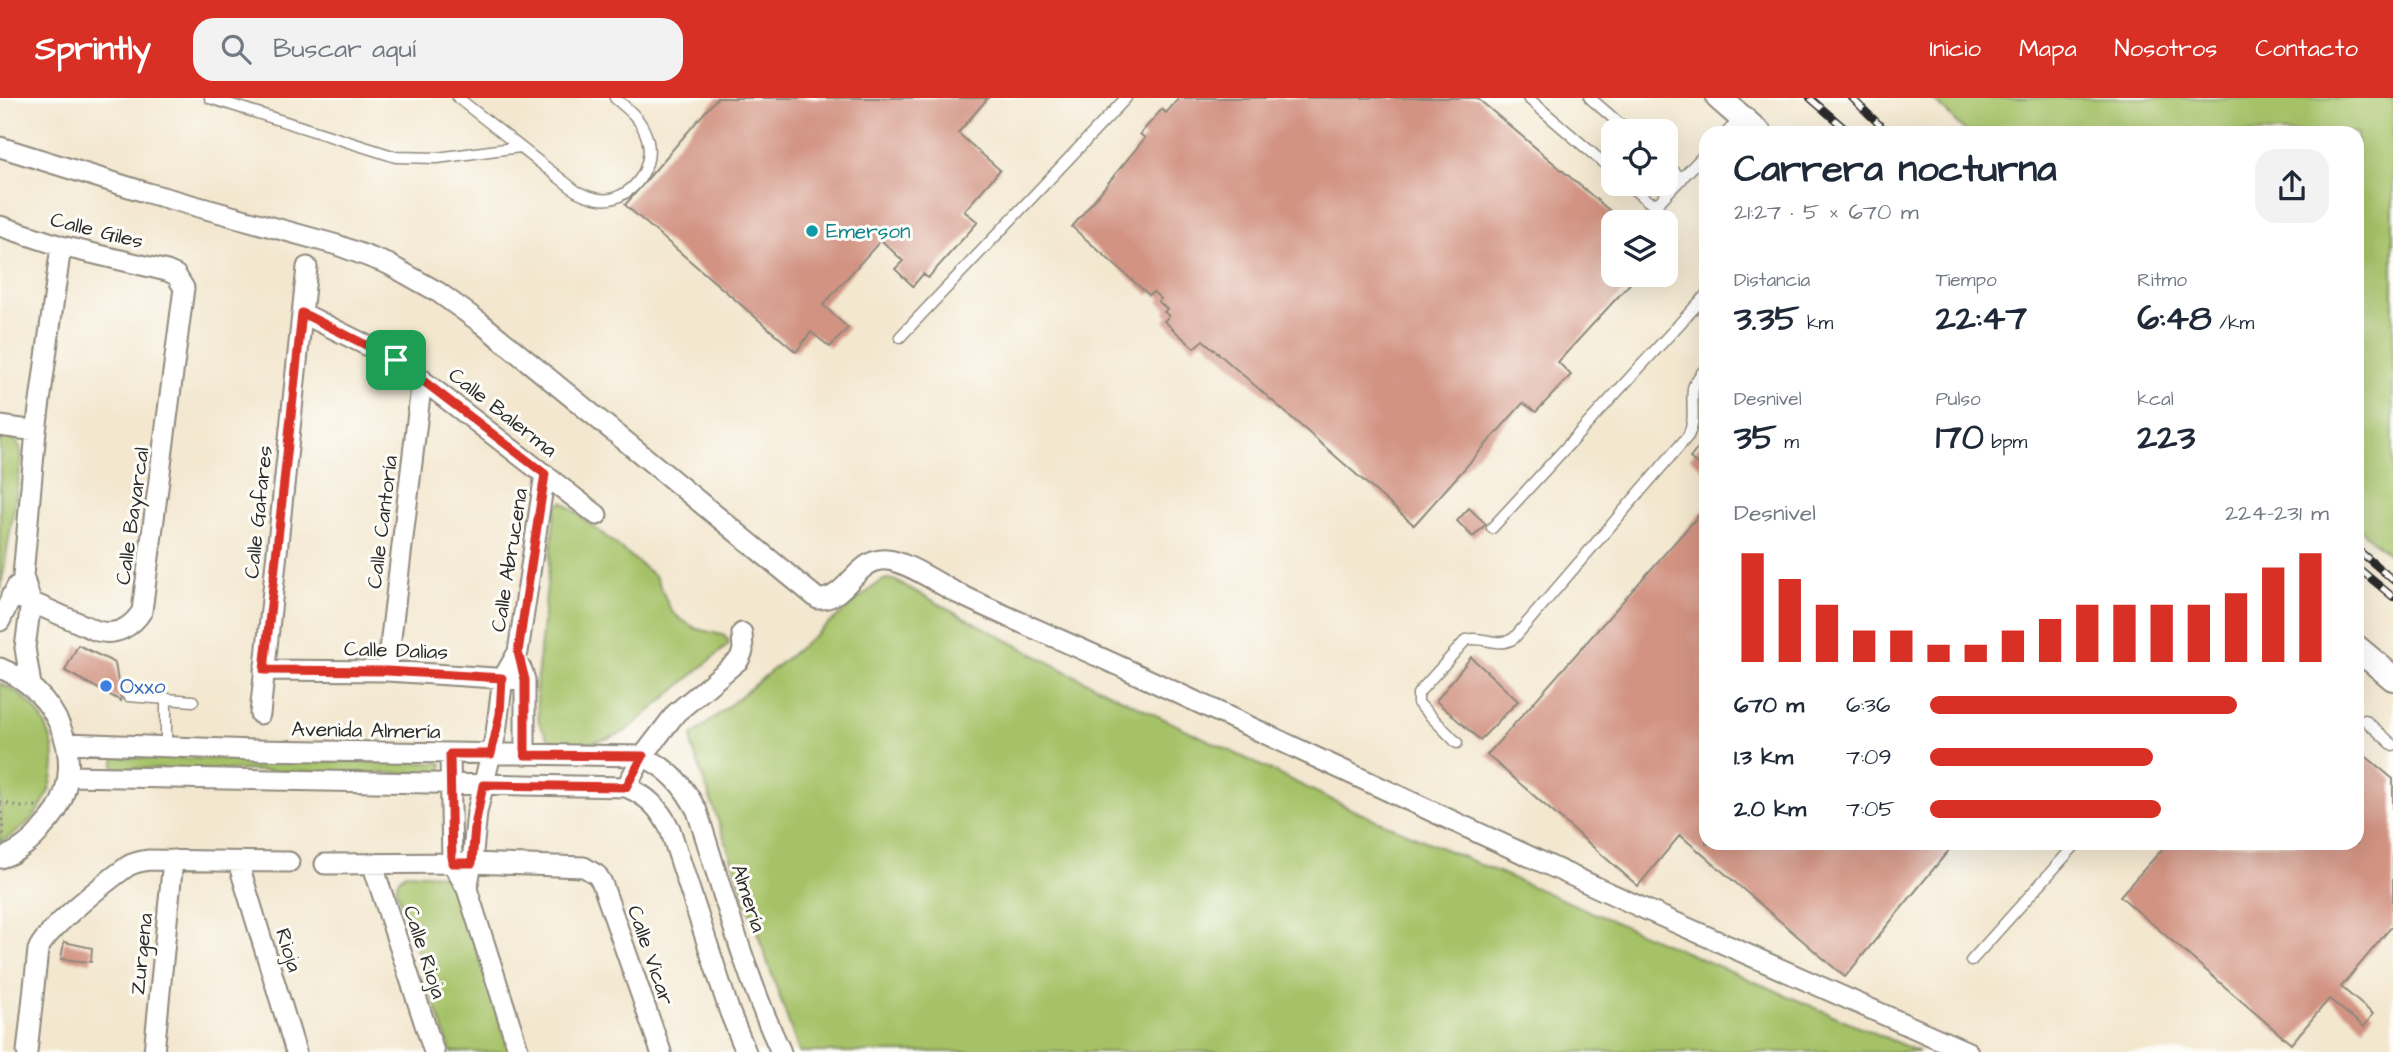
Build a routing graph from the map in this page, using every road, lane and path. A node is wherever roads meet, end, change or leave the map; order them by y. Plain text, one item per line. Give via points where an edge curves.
1 (210, 98) edge
2 (458, 98) edge
3 (615, 98) edge
4 (1126, 98) edge
5 (1528, 98) edge
6 (1590, 98) edge
7 (1719, 98) edge
8 (1614, 119) edge
9 (1740, 126) edge
10 (0, 147) edge
11 (520, 147) junction
12 (1699, 160) edge
13 (1601, 161) edge
14 (1678, 174) edge
15 (1682, 178) junction
16 (1678, 182) edge
17 (1643, 196) edge
18 (1665, 196) edge
19 (0, 226) edge
20 (61, 246) junction
21 (307, 267) dead end
22 (181, 281) joint
23 (1699, 303) edge
24 (302, 313) junction
25 (900, 337) dead end
26 (1699, 376) edge
27 (422, 379) junction
28 (0, 426) edge
29 (36, 431) junction
30 (545, 474) junction
31 (597, 515) dead end
32 (1492, 528) dead end
33 (23, 576) junction
34 (10, 596) junction
35 (32, 602) junction
36 (0, 621) edge
37 (741, 633) dead end
38 (518, 652) junction
39 (2364, 654) edge
40 (0, 668) edge
41 (264, 670) junction
42 (387, 671) junction
43 (502, 678) junction
44 (2393, 678) edge
45 (525, 680) junction
46 (31, 685) junction
47 (128, 696) dead end
48 (166, 698) junction
49 (193, 701) dead end
50 (260, 715) dead end
51 (2365, 720) dead end
52 (66, 743) junction
53 (1457, 743) dead end
54 (2393, 745) edge
55 (166, 747) junction
56 (450, 754) junction
57 (491, 754) junction
58 (525, 755) junction
59 (643, 756) junction
60 (662, 766) joint
61 (68, 776) junction
62 (449, 783) junction
63 (483, 785) junction
64 (626, 787) junction
65 (0, 803) edge
66 (34, 812) dead end
67 (9, 835) dead end
68 (2, 839) edge
69 (2071, 850) edge
70 (0, 858) edge
71 (173, 860) junction
72 (238, 862) junction
73 (289, 862) dead end
74 (452, 863) junction
75 (472, 863) junction
76 (325, 864) dead end
77 (373, 866) junction
78 (467, 889) junction
79 (1971, 961) dead end
80 (27, 1052) edge
81 (154, 1052) edge
82 (296, 1052) edge
83 (434, 1052) edge
84 (519, 1052) edge
85 (661, 1052) edge
86 (746, 1052) edge
87 (781, 1052) edge
88 (1968, 1052) edge

1 - 11 lane via 396,157 437,158
2 - 11 lane
3 - 11 lane via 634,115 649,144 643,175 617,198 604,200 576,191
4 - 25 lane
5 - 13 lane
6 - 8 lane
7 - 9 street
10 - 88 street via 388,264 481,323 818,598 837,594 878,560 898,562 1368,783
12 - 15 lane
14 - 15 lane
15 - 16 lane
17 - 18 lane via 1654,204
19 - 20 street, Calle Giles
20 - 22 street, Calle Giles via 167,271
20 - 29 street
21 - 24 street, Calle Gafares
22 - 35 street, Calle Bayarcal via 184,296 142,611 128,625 108,634
23 - 32 lane
24 - 27 street, Calle Balerma via 396,360
24 - 41 street, Calle Gafares
26 - 53 lane via 1693,388 1688,436 1514,638 1503,643 1466,640 1418,694 1419,703
27 - 30 street, Calle Balerma
27 - 42 street, Calle Cantoría
28 - 29 street
29 - 33 street
30 - 31 street, Calle Balerma
30 - 38 street, Calle Abrucena
33 - 34 street
33 - 35 street
34 - 35 street, Calle Bayarcal
34 - 36 street
35 - 46 street via 25,648
37 - 59 street via 739,660 676,713
38 - 43 street, Calle Abrucena
38 - 45 street, Calle Abrucena
39 - 44 street
40 - 46 street
41 - 42 street, Calle Dalias
41 - 50 street, Calle Gafares
42 - 43 street, Calle Dalias
43 - 45 street, Calle Dalias
43 - 57 street, Calle Abrucena
45 - 58 street, Calle Abrucena
46 - 52 street via 53,711
47 - 48 lane
48 - 49 lane
48 - 55 lane
51 - 54 lane
52 - 55 street, Avenida Almería
52 - 61 street
55 - 56 street, Avenida Almería
56 - 57 street, Avenida Almería
56 - 62 street
57 - 58 street, Avenida Almería
57 - 63 street
58 - 59 street, Avenida Almería
59 - 60 street, Avenida Almería
59 - 64 street
60 - 87 street, Almería via 682,786 697,811 762,1012
61 - 62 street
61 - 70 street via 57,809 35,838
62 - 63 street
62 - 74 street
63 - 64 street
63 - 75 street
64 - 86 street via 654,804 670,830
65 - 66 path via 39,806
65 - 68 path
67 - 68 path
69 - 79 lane
71 - 72 street
71 - 80 street via 128,866 42,941
71 - 81 street, Zurgena
72 - 73 street
72 - 82 street, Rioja
74 - 75 street
74 - 77 street
74 - 78 street
75 - 78 street
75 - 85 street, Calle Vicar via 584,867 597,875
76 - 77 street
77 - 83 street, Calle Rioja
78 - 84 street

